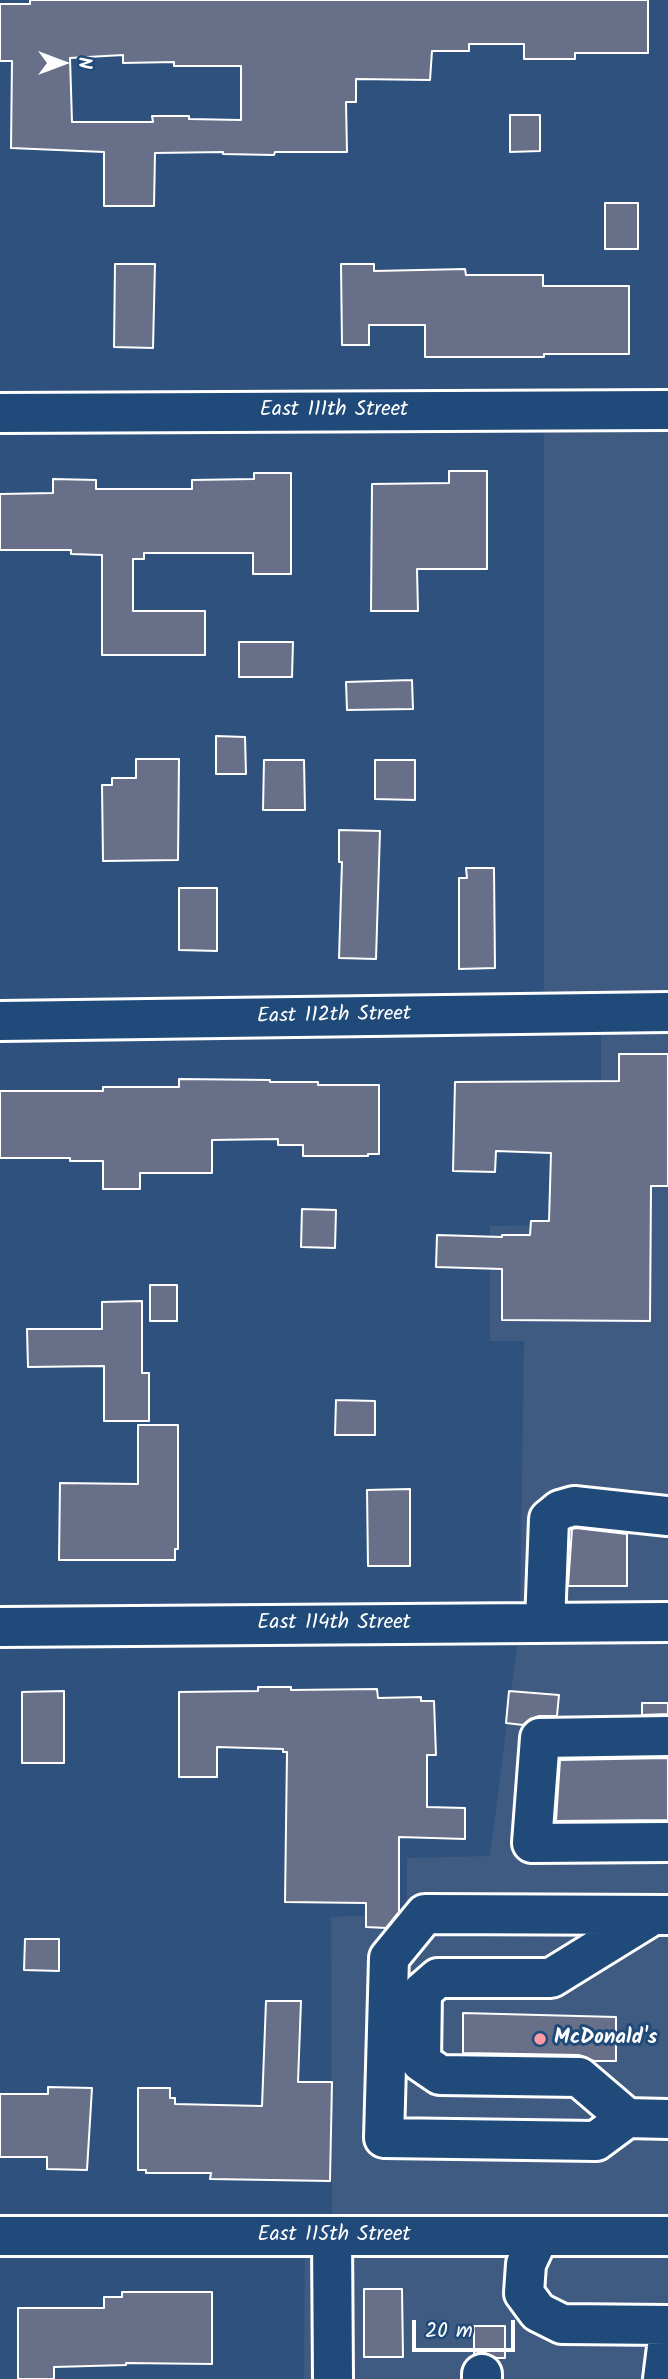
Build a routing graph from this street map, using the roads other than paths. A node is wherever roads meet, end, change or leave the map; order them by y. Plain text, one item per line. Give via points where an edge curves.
1 (668, 410) edge
2 (0, 413) edge
3 (668, 1012) edge
4 (0, 1021) edge
5 (668, 1516) edge
6 (668, 1622) edge
7 (545, 1623) junction
8 (0, 1627) edge
9 (668, 1736) edge
10 (668, 1842) edge
11 (661, 1915) edge
12 (627, 2118) junction
13 (668, 2119) edge
14 (0, 2236) edge
15 (332, 2236) junction
16 (539, 2236) junction
17 (668, 2236) edge
18 (668, 2325) edge
19 (668, 2339) edge
20 (333, 2379) edge
21 (663, 2379) edge

1 - 2 street, East 111th Street
3 - 4 street, East 112th Street
5 - 7 street via 574,1506 549,1519
6 - 7 street, East 114th Street
7 - 8 street, East 114th Street
9 - 10 street via 540,1738 532,1843
11 - 12 street via 551,1978 438,1978 422,1992 421,2062 440,2075 579,2077
11 - 12 street via 425,1913 389,1958 384,2138 596,2141
12 - 13 street
14 - 15 street, East 115th Street
15 - 16 street, East 115th Street
15 - 20 street
16 - 17 street, East 115th Street
16 - 18 street via 526,2264 524,2293 538,2312 562,2324
19 - 21 street

